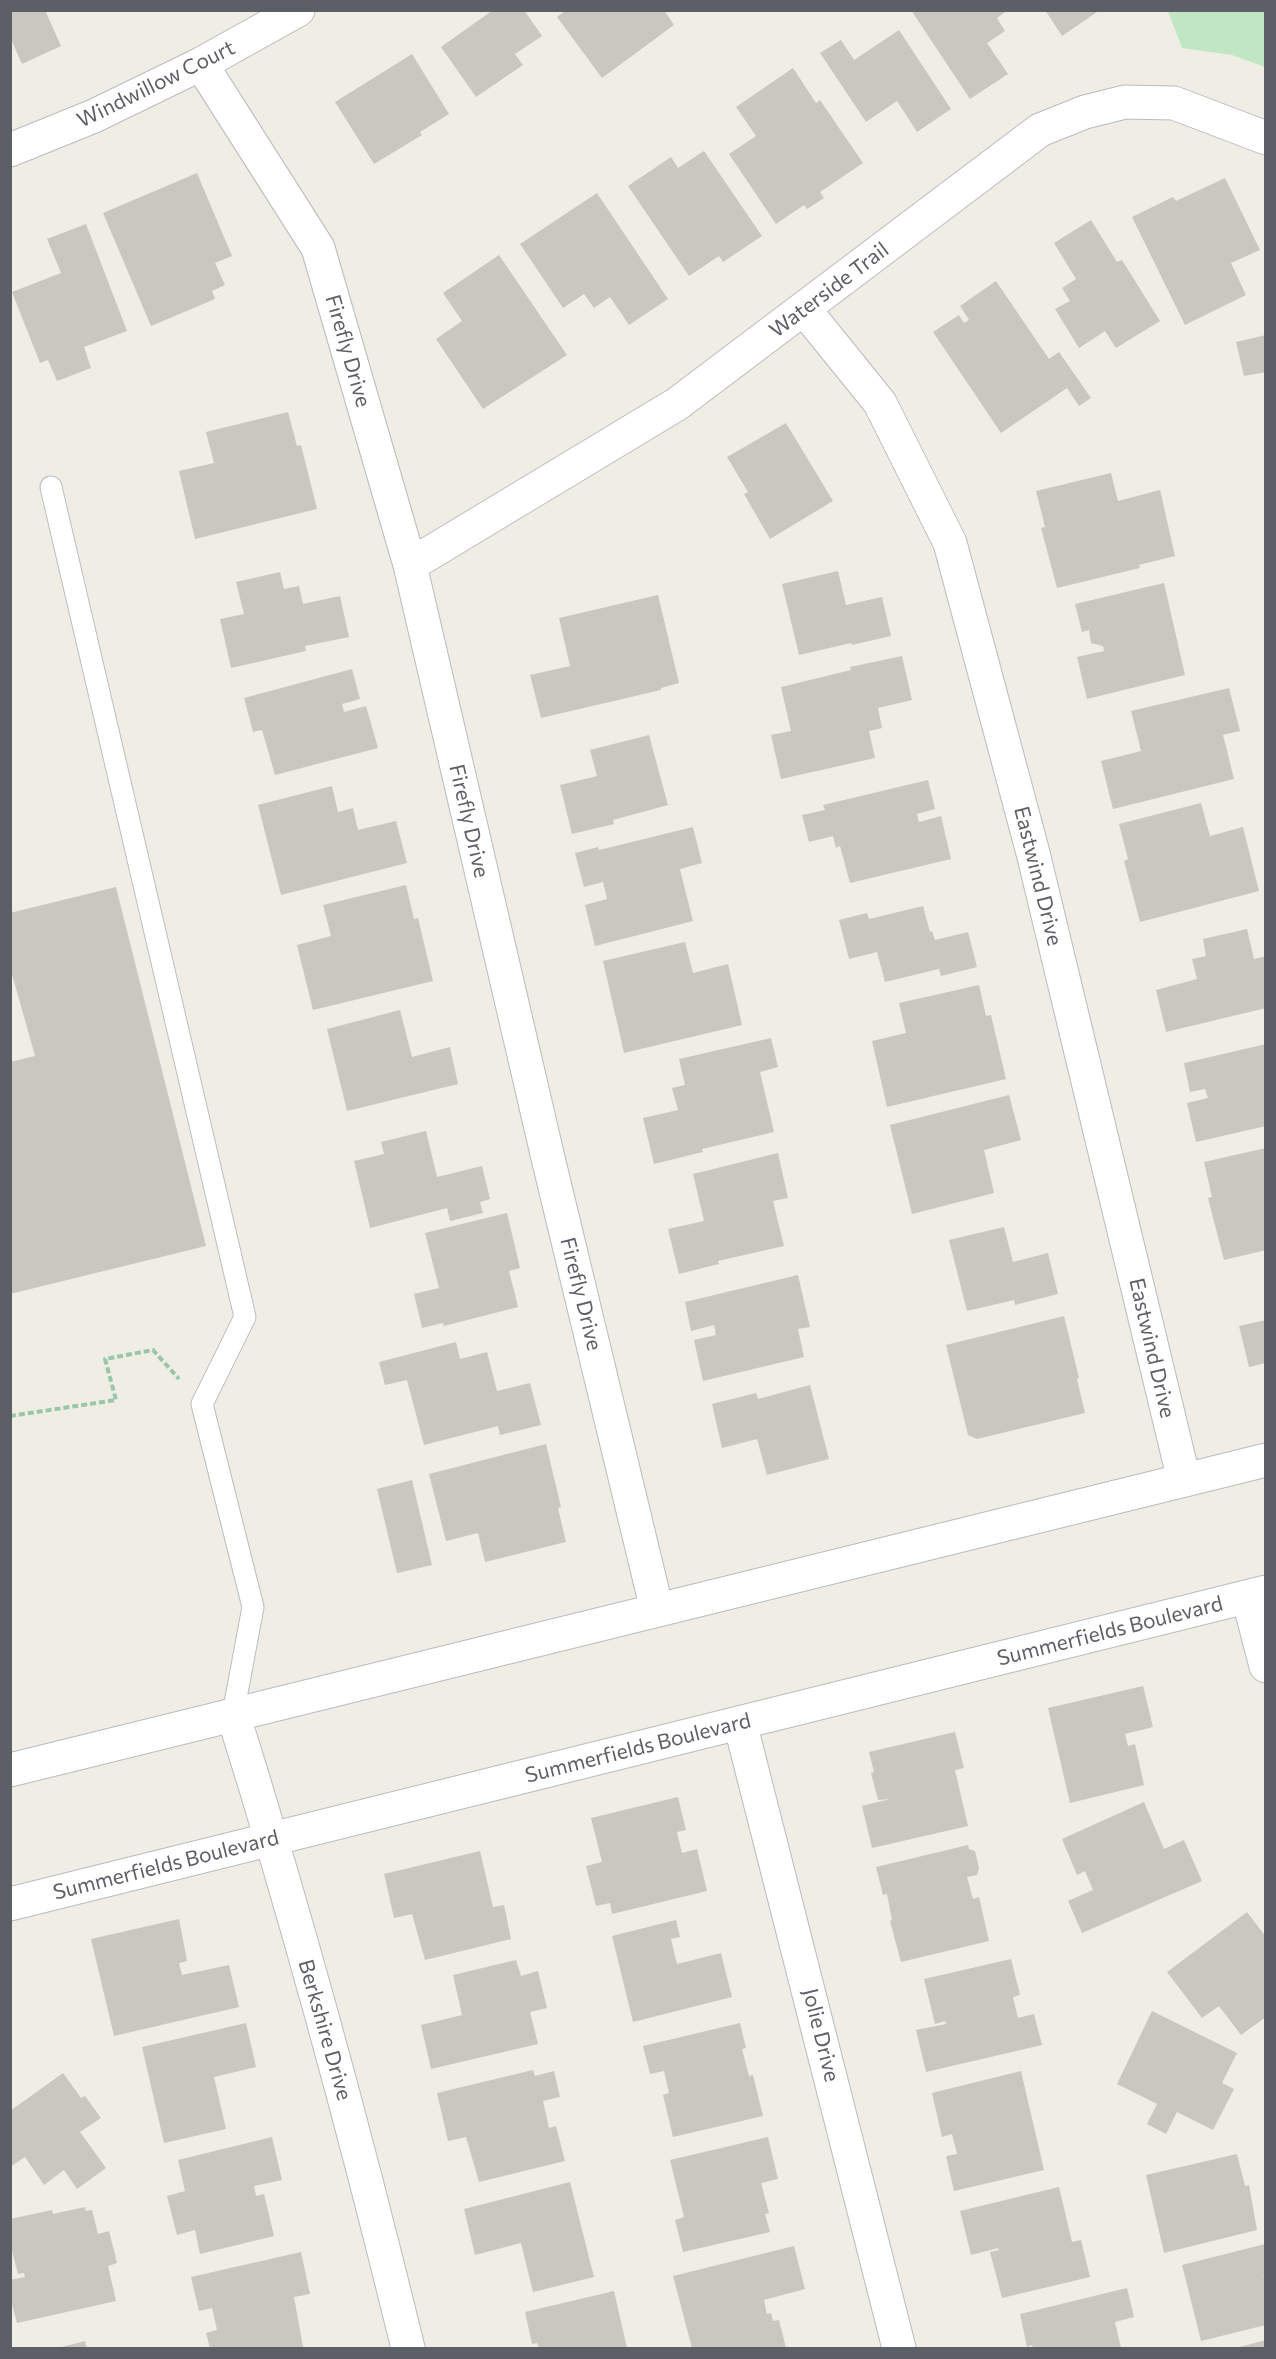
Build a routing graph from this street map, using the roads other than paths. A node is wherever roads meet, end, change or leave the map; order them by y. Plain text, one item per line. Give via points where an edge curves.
1 (298, 10) edge
2 (201, 64) junction
3 (1266, 138) edge
4 (10, 150) edge
5 (804, 309) junction
6 (51, 488) dead end
7 (410, 565) junction
8 (1266, 1460) edge
9 (1184, 1480) junction
10 (1257, 1595) edge
11 (657, 1610) junction
12 (1266, 1666) edge
13 (233, 1714) junction
14 (740, 1722) junction
15 (10, 1770) edge
16 (272, 1839) junction
17 (10, 1904) edge
18 (408, 2349) edge
19 (899, 2349) edge

1 - 2 street, Windwillow Court
2 - 4 street, Windwillow Court via 94,116
2 - 7 street, Firefly Drive via 318,248
3 - 5 street, Waterside Trail via 1174,103 1125,102 1085,112 1040,130
5 - 7 street, Waterside Trail via 677,404
5 - 9 street, Eastwind Drive via 880,403 950,543 1034,853
6 - 13 lane via 245,1317 202,1404 253,1607
7 - 11 street, Firefly Drive
8 - 9 street
9 - 11 street
10 - 12 street
10 - 14 street, Summerfields Boulevard
11 - 13 street
13 - 15 street
13 - 16 street, Berkshire Drive
14 - 16 street, Summerfields Boulevard
14 - 19 street, Jolie Drive
16 - 17 street, Summerfields Boulevard
16 - 18 street, Berkshire Drive via 361,2155

